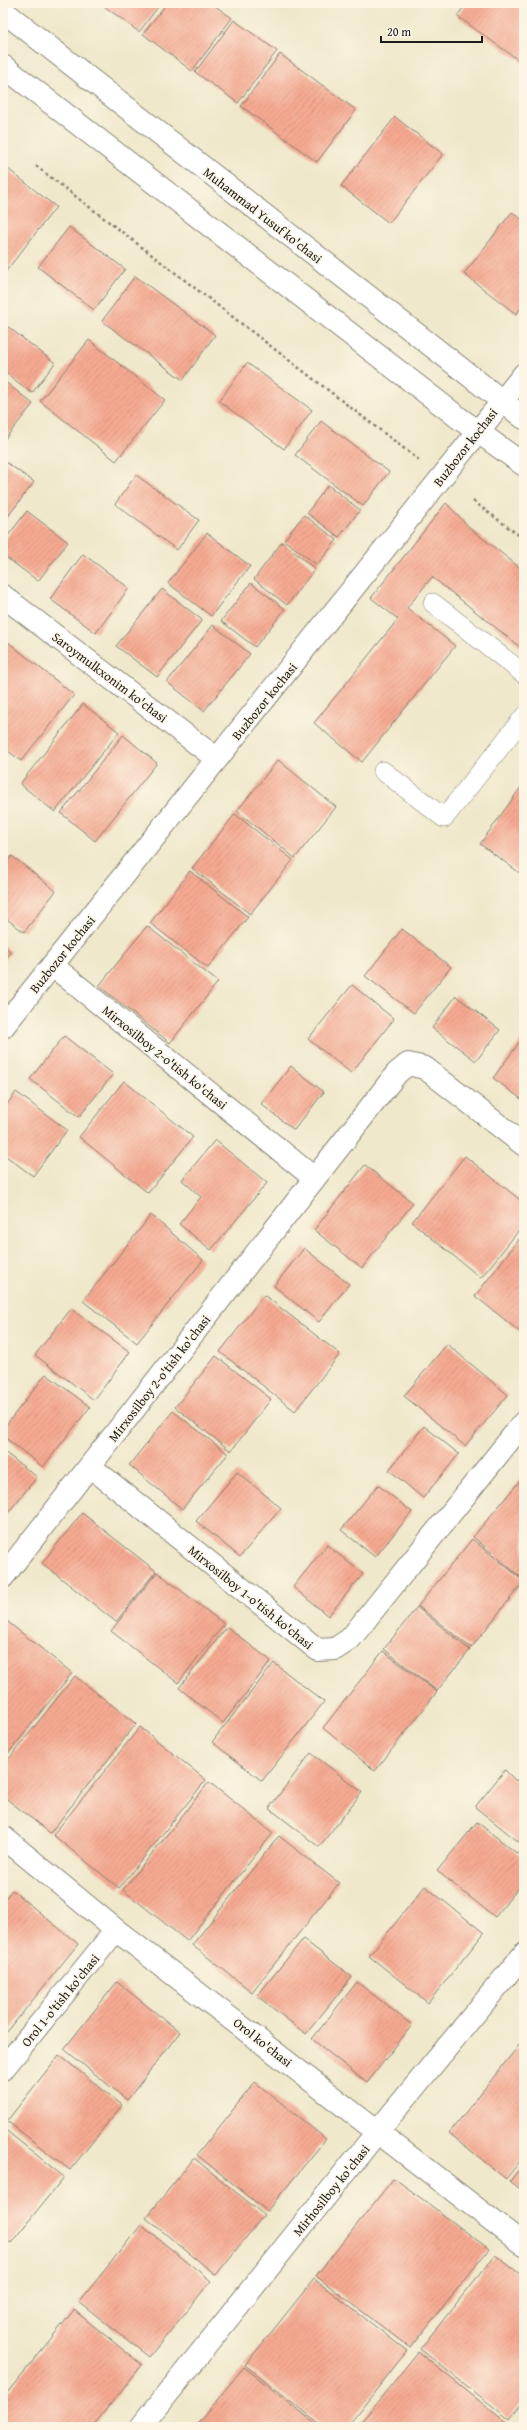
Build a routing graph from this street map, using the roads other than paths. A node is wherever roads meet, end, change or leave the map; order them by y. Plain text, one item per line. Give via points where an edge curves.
1 (3, 12) edge
2 (3, 66) edge
3 (524, 374) edge
4 (502, 401) junction
5 (524, 418) edge
6 (478, 432) junction
7 (524, 465) edge
8 (3, 596) edge
9 (433, 602) dead end
10 (524, 674) edge
11 (524, 717) edge
12 (217, 759) junction
13 (383, 770) dead end
14 (53, 966) junction
15 (3, 1027) edge
16 (524, 1146) edge
17 (314, 1178) junction
18 (524, 1422) edge
19 (91, 1467) junction
20 (3, 1577) edge
21 (3, 1837) edge
22 (116, 1930) junction
23 (524, 1954) edge
24 (3, 2069) edge
25 (378, 2131) junction
26 (524, 2245) edge
27 (141, 2427) edge

1 - 4 street, Muhammad Yusuf ko'chasi
2 - 6 street
3 - 4 street, Buzbozor kochasi
4 - 5 street, Muhammad Yusuf ko'chasi
4 - 6 street, Buzbozor kochasi
6 - 7 street
6 - 12 street, Buzbozor kochasi
8 - 12 street, Saroymulkxonim ko'chasi
9 - 10 lane
11 - 13 lane via 444,818
12 - 14 street, Buzbozor kochasi
14 - 15 street, Buzbozor kochasi
14 - 17 street, Mirxosilboy 2-o'tish ko'chasi
16 - 17 street, Mirxosilboy 2-o'tish ko'chasi via 425,1068 408,1064 397,1073
17 - 19 street, Mirxosilboy 2-o'tish ko'chasi
18 - 19 street, Mirxosilboy 1-o'tish ko'chasi via 350,1639 335,1649 318,1650
19 - 20 street, Mirxosilboy 2-o'tish ko'chasi
21 - 22 street, Orol ko'chasi
22 - 24 street, Orol 1-o'tish ko'chasi
22 - 25 street, Orol ko'chasi
23 - 25 street, Mirhosilboy ko'chasi
25 - 26 street, Orol ko'chasi
25 - 27 street, Mirhosilboy ko'chasi

